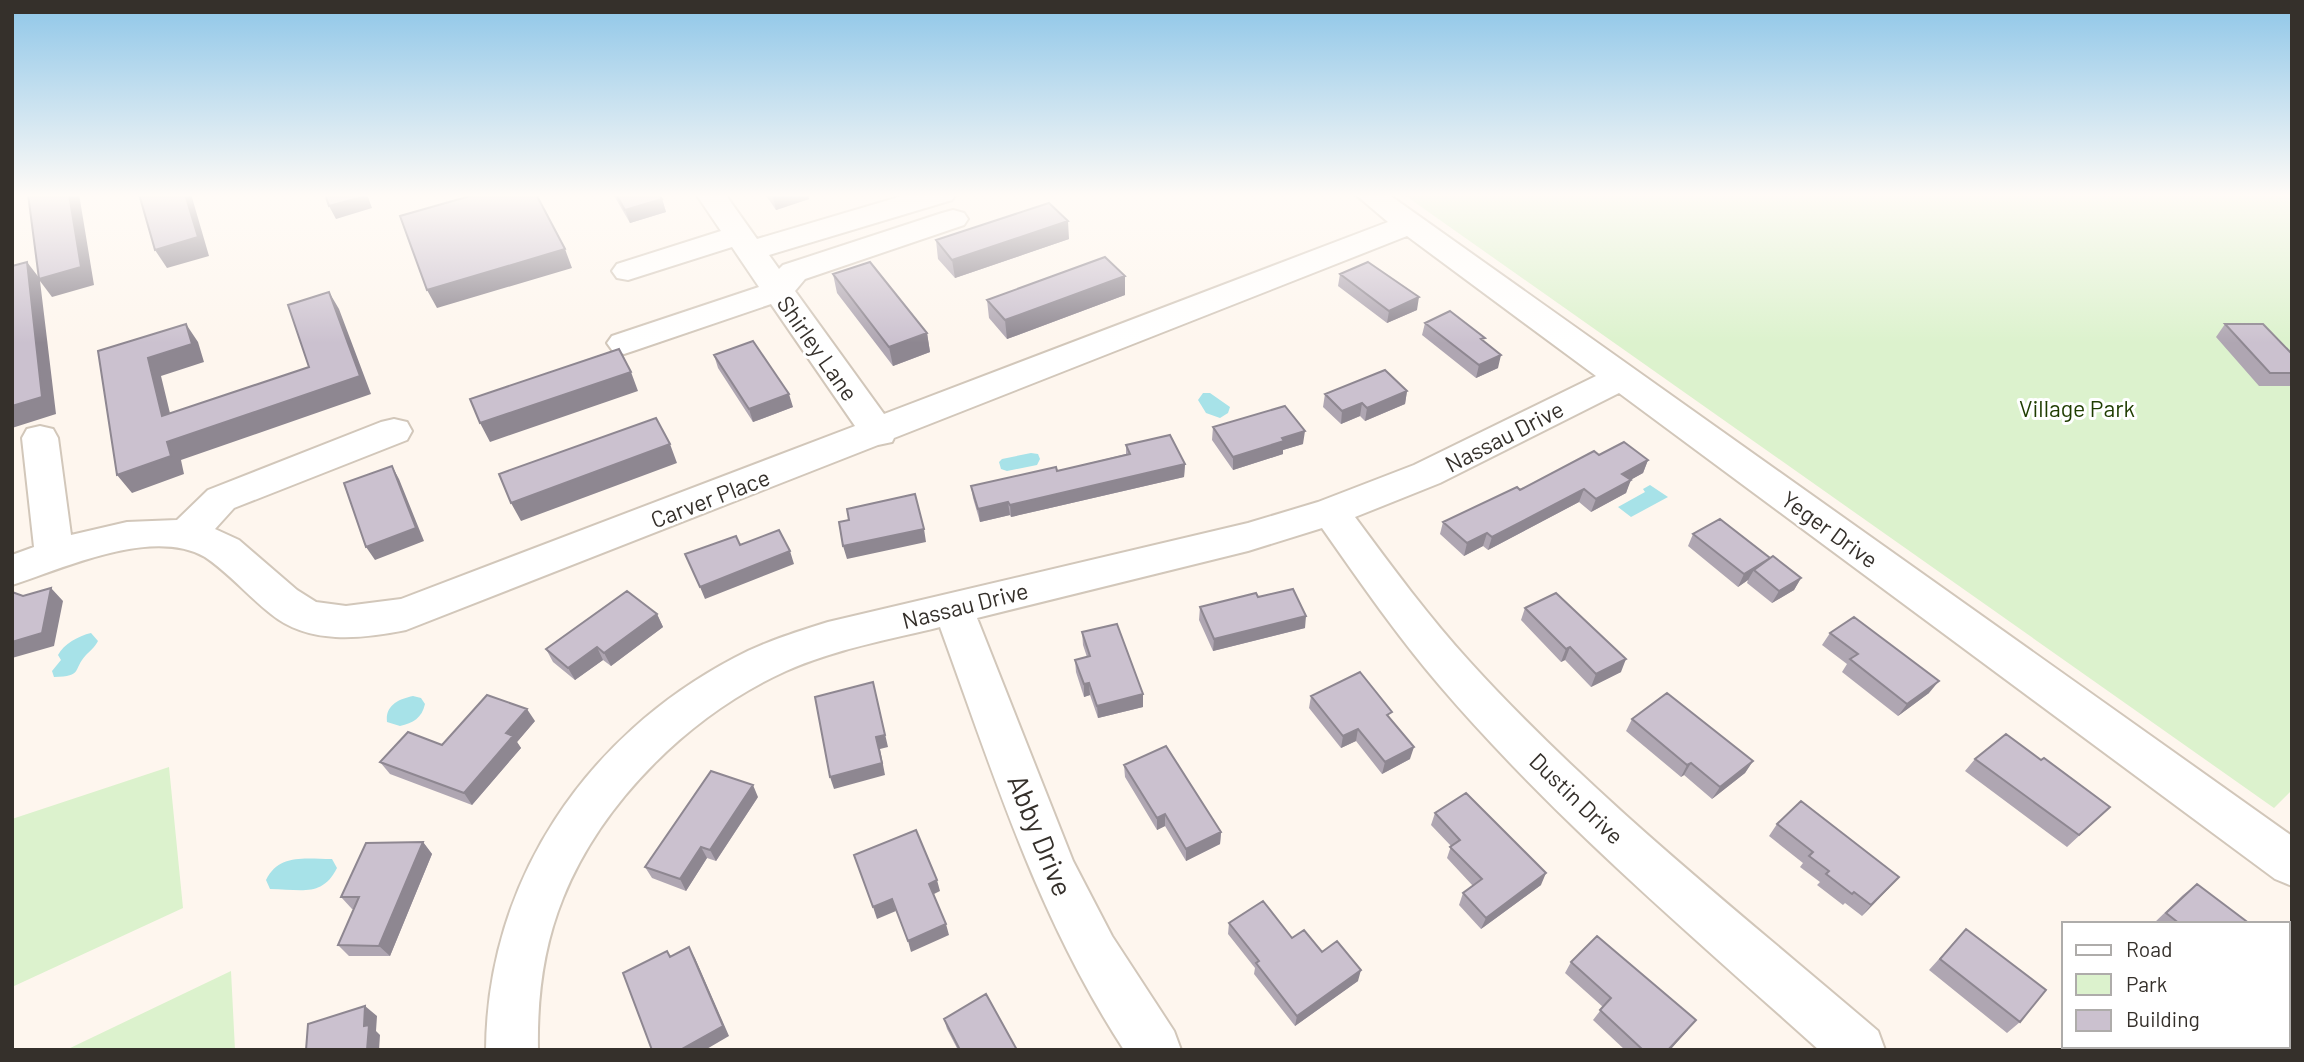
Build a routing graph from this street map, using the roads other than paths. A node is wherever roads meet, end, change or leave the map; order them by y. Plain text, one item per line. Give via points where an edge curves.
1 (744, 243) edge
2 (742, 244) edge
3 (861, 244) edge
4 (1360, 244) edge
5 (1437, 244) edge
6 (628, 271) dead end
7 (778, 291) junction
8 (624, 343) dead end
9 (1622, 377) junction
10 (394, 431) dead end
11 (879, 433) junction
12 (40, 438) dead end
13 (1331, 512) junction
14 (185, 536) junction
15 (54, 555) junction
16 (12, 570) edge
17 (953, 607) junction
18 (2292, 864) edge
19 (512, 1050) edge
20 (1155, 1050) edge
21 (1859, 1050) edge

1 - 7 street, Shirley Lane
2 - 6 street
3 - 7 street via 794,272
4 - 11 street, Carver Place
5 - 9 street, Yeger Drive
7 - 8 street
7 - 11 street, Shirley Lane
9 - 13 street, Nassau Drive via 1427,474
9 - 18 street, Yeger Drive
10 - 14 street via 221,499
11 - 14 street, Carver Place via 406,614 370,621 338,622 309,616 289,606 222,547
12 - 15 street
13 - 17 street, Nassau Drive via 1248,537
13 - 21 street, Dustin Drive via 1401,610 1473,695 1561,785
14 - 15 street, Carver Place via 135,535
15 - 16 street, Carver Place
17 - 19 street, Nassau Drive via 790,651 742,673 648,741 574,827 547,878 526,932 513,997
17 - 20 street, Abby Drive via 1049,862 1076,919

